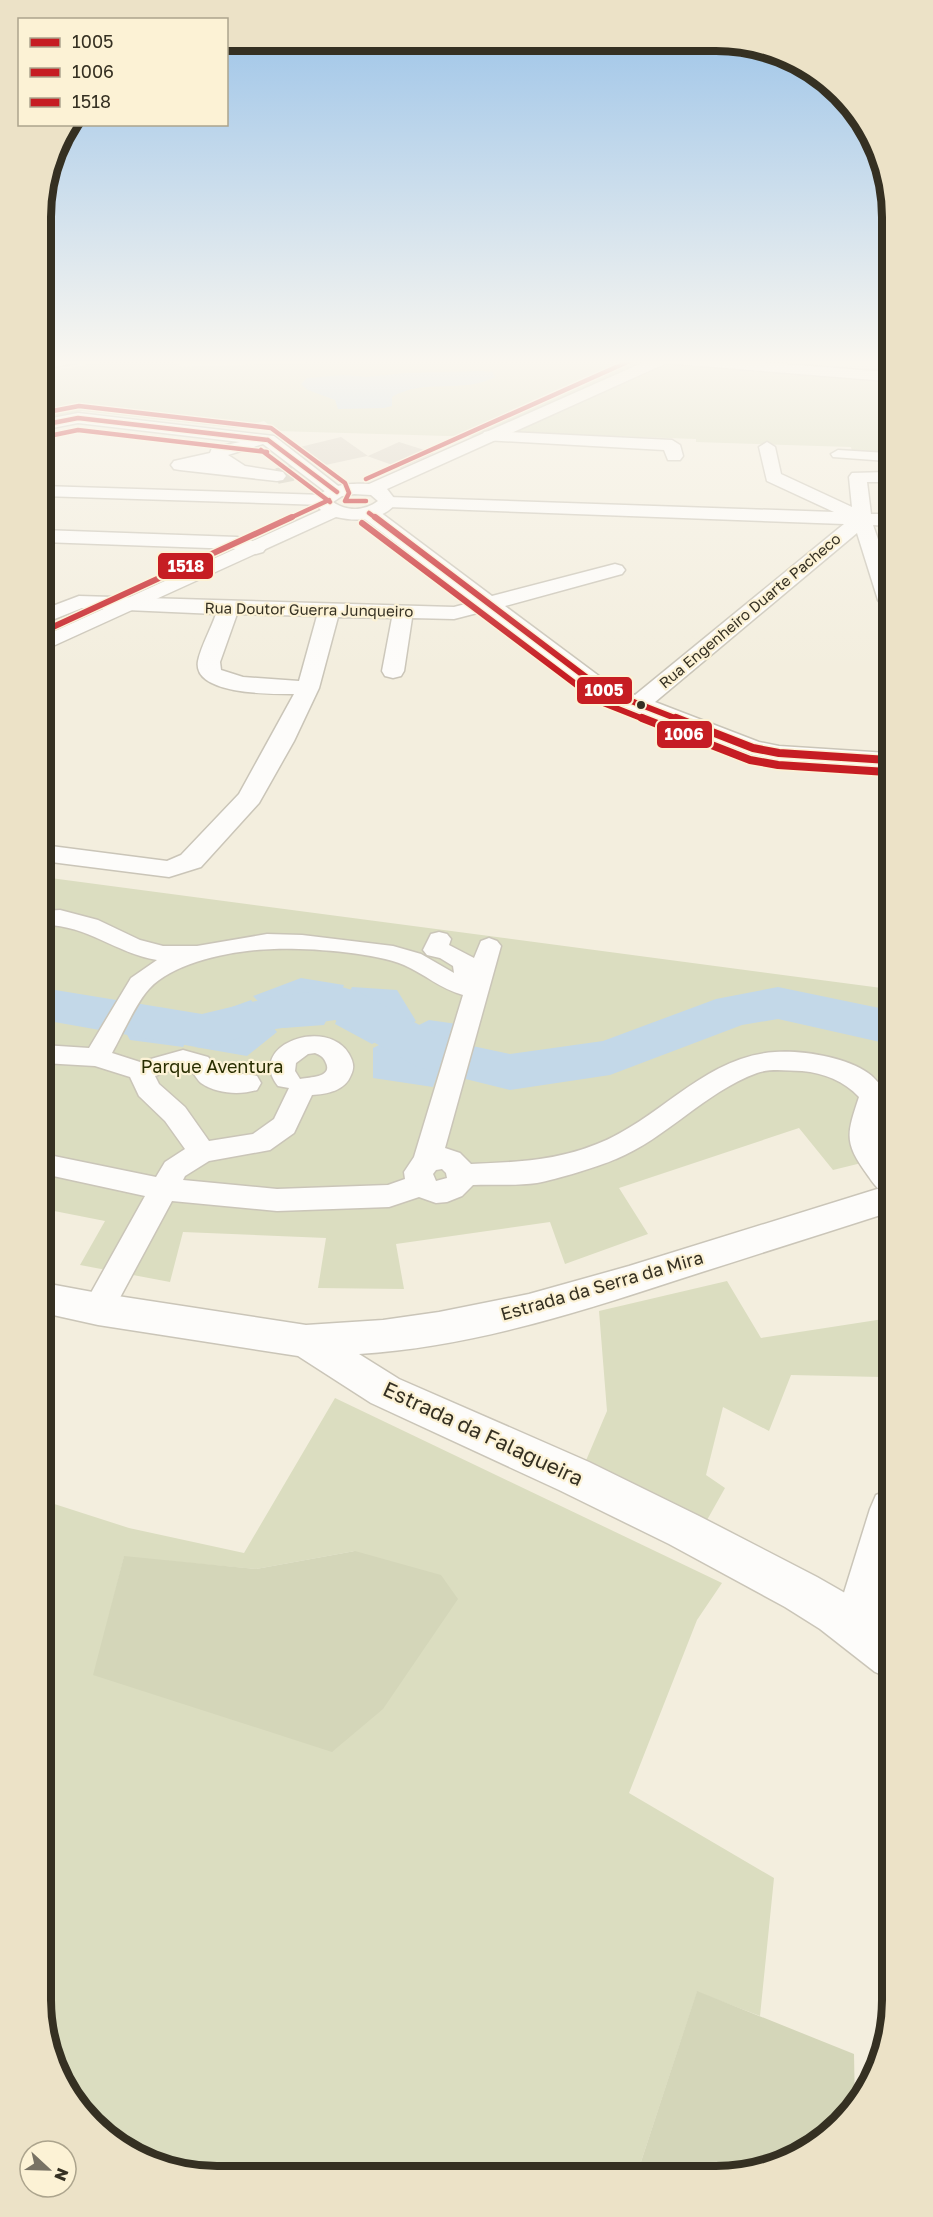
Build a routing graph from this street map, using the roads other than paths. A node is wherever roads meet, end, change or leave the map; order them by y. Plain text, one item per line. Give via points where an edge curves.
1 (191, 462) edge
2 (228, 462) edge
3 (293, 462) edge
4 (432, 462) edge
5 (770, 462) edge
6 (240, 471) junction
7 (277, 476) tunnel mouth
8 (882, 477) edge
9 (859, 489) junction
10 (371, 490) junction
11 (882, 490) edge
12 (51, 491) edge
13 (332, 501) junction
14 (388, 502) junction
15 (369, 513) junction
16 (862, 519) junction
17 (882, 520) edge
18 (51, 536) edge
19 (256, 548) junction
20 (615, 570) dead end
21 (882, 581) edge
22 (487, 604) junction
23 (130, 605) junction
24 (229, 608) junction
25 (318, 610) junction
26 (403, 612) junction
27 (51, 614) edge
28 (300, 632) dead end
29 (51, 641) edge
30 (291, 665) dead end
31 (393, 671) dead end
32 (308, 688) junction
33 (638, 704) junction
34 (882, 760) edge
35 (51, 854) edge
36 (51, 918) edge
37 (439, 939) dead end
38 (489, 946) dead end
39 (135, 949) junction
40 (199, 952) junction
41 (140, 984) junction
42 (51, 1054) edge
43 (96, 1057) junction
44 (140, 1071) junction
45 (286, 1079) dead end
46 (248, 1083) dead end
47 (881, 1096) edge
48 (202, 1152) junction
49 (51, 1165) edge
50 (424, 1173) junction
51 (882, 1174) edge
52 (162, 1189) junction
53 (882, 1201) edge
54 (51, 1299) edge
55 (98, 1309) junction
56 (306, 1341) junction
57 (882, 1540) edge
58 (856, 1628) junction
59 (882, 1649) edge

1 - 6 street via 180,465
2 - 6 street
3 - 13 street
4 - 10 street
5 - 16 street via 773,477
6 - 7 street
8 - 9 street via 858,477
9 - 11 street
9 - 16 street
10 - 13 street via 354,489
10 - 14 street via 385,495
12 - 13 street
13 - 15 street via 350,514
13 - 19 street
14 - 15 street
14 - 16 street
15 - 22 street
16 - 17 street
16 - 21 street
16 - 33 street, Rua Engenheiro Duarte Pacheco
18 - 19 street via 237,543
19 - 23 street
20 - 22 street, Rua Doutor Guerra Junqueiro
22 - 26 street, Rua Doutor Guerra Junqueiro via 454,613
22 - 33 street via 593,684
23 - 24 street, Rua Doutor Guerra Junqueiro
23 - 27 street, Rua Doutor Guerra Junqueiro via 79,602
23 - 29 street
24 - 25 street, Rua Doutor Guerra Junqueiro
24 - 32 street via 208,662 210,673 237,683
25 - 26 street, Rua Doutor Guerra Junqueiro
25 - 28 street
25 - 32 street
26 - 31 street
30 - 32 street via 289,679
32 - 35 street via 250,798 191,861 169,868
33 - 34 street via 753,748
36 - 39 street via 80,920
37 - 40 street via 435,950 464,962 464,987 451,984 430,967 404,957 348,948 256,942
38 - 50 street
39 - 40 street via 164,955
39 - 41 street via 143,964
40 - 41 street via 165,966
41 - 43 street
42 - 43 street
43 - 44 street
44 - 46 street via 183,1059 199,1063 210,1076 227,1083
44 - 48 street via 148,1089 176,1114
45 - 48 street via 284,1059 297,1049 325,1047 339,1055 342,1062 342,1069 331,1081 303,1087 284,1126 260,1143
47 - 50 street via 858,1079 814,1063 775,1061 751,1065 698,1093 655,1125 607,1152 537,1172 462,1175 457,1186 442,1192 434,1192
47 - 51 street via 864,1123 864,1150
48 - 52 street via 175,1168
49 - 52 street
50 - 52 street via 389,1196 277,1200
52 - 55 street
53 - 56 street, Estrada da Serra da Mira via 529,1310 394,1334
54 - 55 street, Estrada da Falagueira
55 - 56 street, Estrada da Falagueira
56 - 58 street, Estrada da Falagueira via 385,1391 684,1530 801,1592
57 - 58 street
58 - 59 street, Estrada da Falagueira

